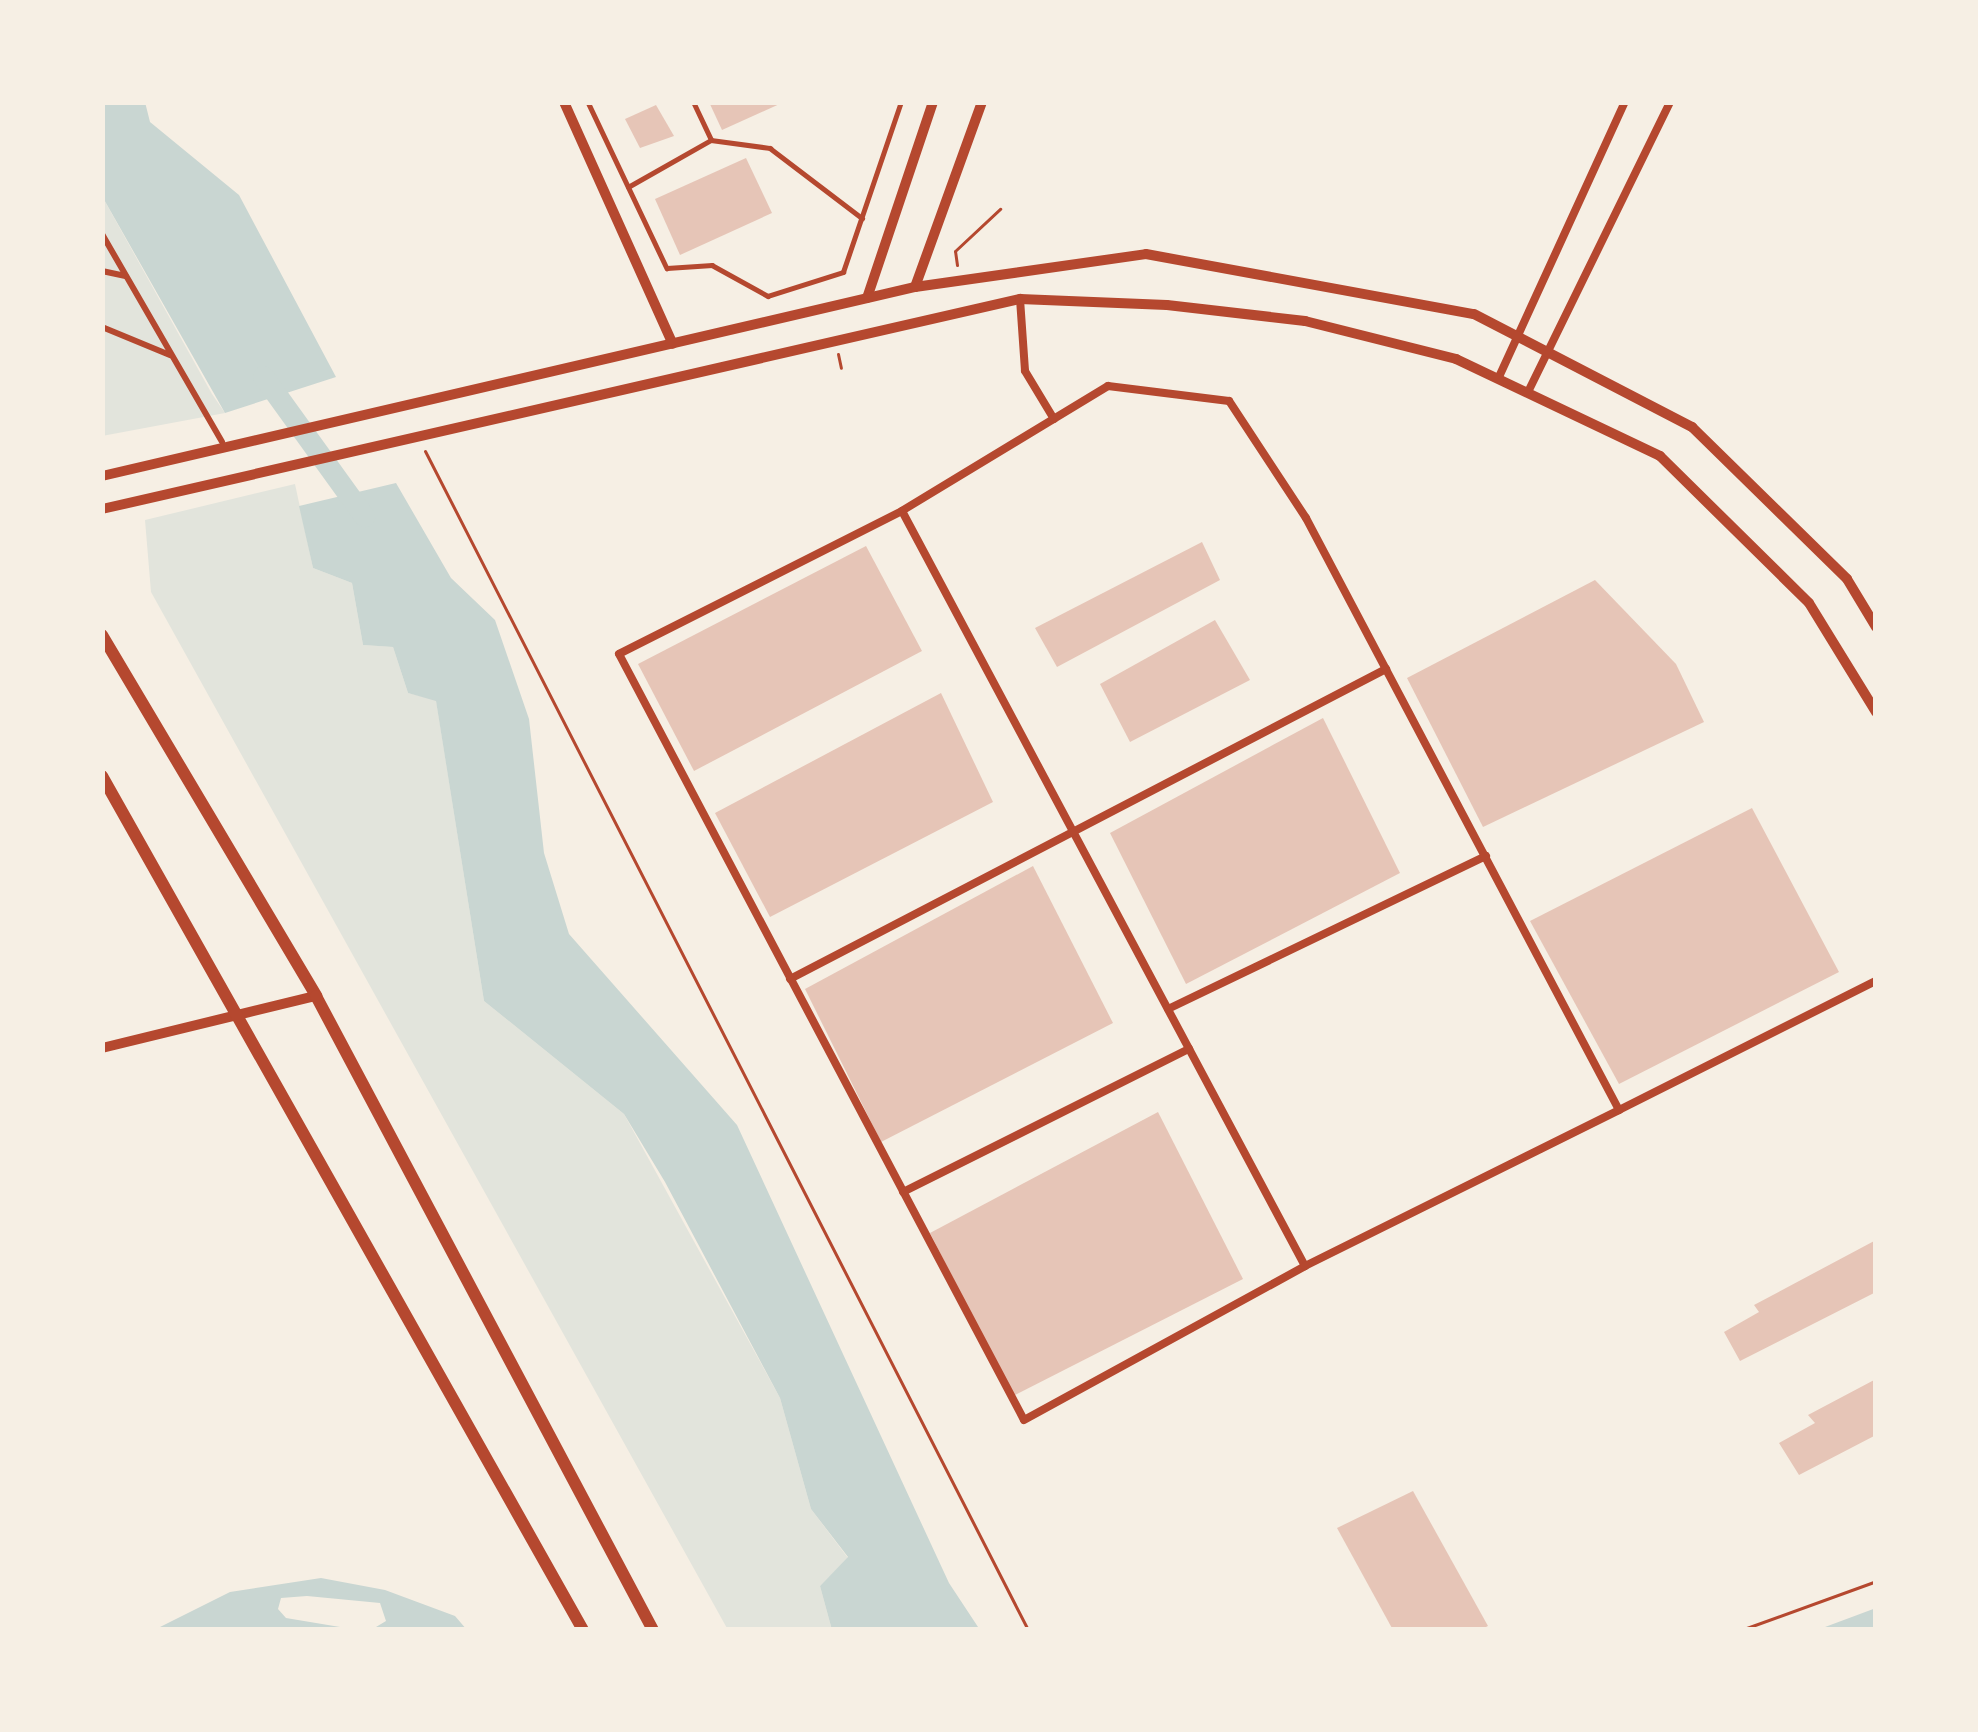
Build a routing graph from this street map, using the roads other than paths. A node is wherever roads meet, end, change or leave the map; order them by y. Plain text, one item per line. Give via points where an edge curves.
1 (564, 102) edge
2 (588, 102) edge
3 (693, 102) edge
4 (901, 102) edge
5 (933, 102) edge
6 (982, 102) edge
7 (1625, 102) edge
8 (1670, 102) edge
9 (711, 140) junction
10 (628, 187) junction
11 (862, 218) junction
12 (102, 234) edge
13 (102, 271) edge
14 (125, 275) junction
15 (915, 287) junction
16 (867, 298) junction
17 (1020, 299) junction
18 (102, 327) edge
19 (1518, 337) junction
20 (673, 344) junction
21 (1547, 352) junction
22 (170, 355) junction
23 (1498, 379) junction
24 (1528, 392) junction
25 (1054, 419) junction
26 (222, 442) junction
27 (102, 476) edge
28 (102, 509) edge
29 (902, 511) junction
30 (1876, 627) edge
31 (102, 635) edge
32 (1387, 669) junction
33 (1876, 712) edge
34 (102, 776) edge
35 (1074, 832) junction
36 (1486, 856) junction
37 (790, 979) junction
38 (1876, 981) edge
39 (316, 996) junction
40 (1168, 1009) junction
41 (232, 1016) junction
42 (102, 1048) edge
43 (1189, 1048) junction
44 (1619, 1109) junction
45 (903, 1192) junction
46 (1306, 1266) junction
47 (583, 1630) edge
48 (653, 1630) edge

1 - 20 main road
2 - 10 lane
3 - 9 lane
4 - 11 lane
5 - 16 main road
6 - 15 main road
7 - 19 street
8 - 21 street
9 - 10 lane
9 - 11 lane via 770,148
10 - 11 lane via 667,268 712,265 768,296 843,272
12 - 14 street
13 - 14 street
14 - 22 street
15 - 16 main road
15 - 19 main road via 1146,254 1474,314
16 - 20 main road
17 - 23 main road via 1305,321 1456,359
17 - 25 street via 1025,371
17 - 28 main road
18 - 22 street
19 - 21 main road
19 - 23 street
20 - 26 main road
21 - 24 street
21 - 30 main road via 1692,427 1847,579
22 - 26 street
23 - 24 main road
24 - 33 main road via 1660,456 1809,603
25 - 29 street
25 - 32 street via 1108,386 1229,400 1306,518
26 - 27 main road
29 - 35 street
29 - 37 street via 619,654
31 - 39 main road
32 - 35 street
32 - 36 street
34 - 41 main road
35 - 37 street
35 - 40 street
36 - 40 street
36 - 44 street
37 - 45 street
38 - 44 street
39 - 41 main road
39 - 48 main road
40 - 43 street
41 - 42 main road
41 - 47 main road
43 - 45 street
43 - 46 street
44 - 46 street
45 - 46 street via 1024,1420

